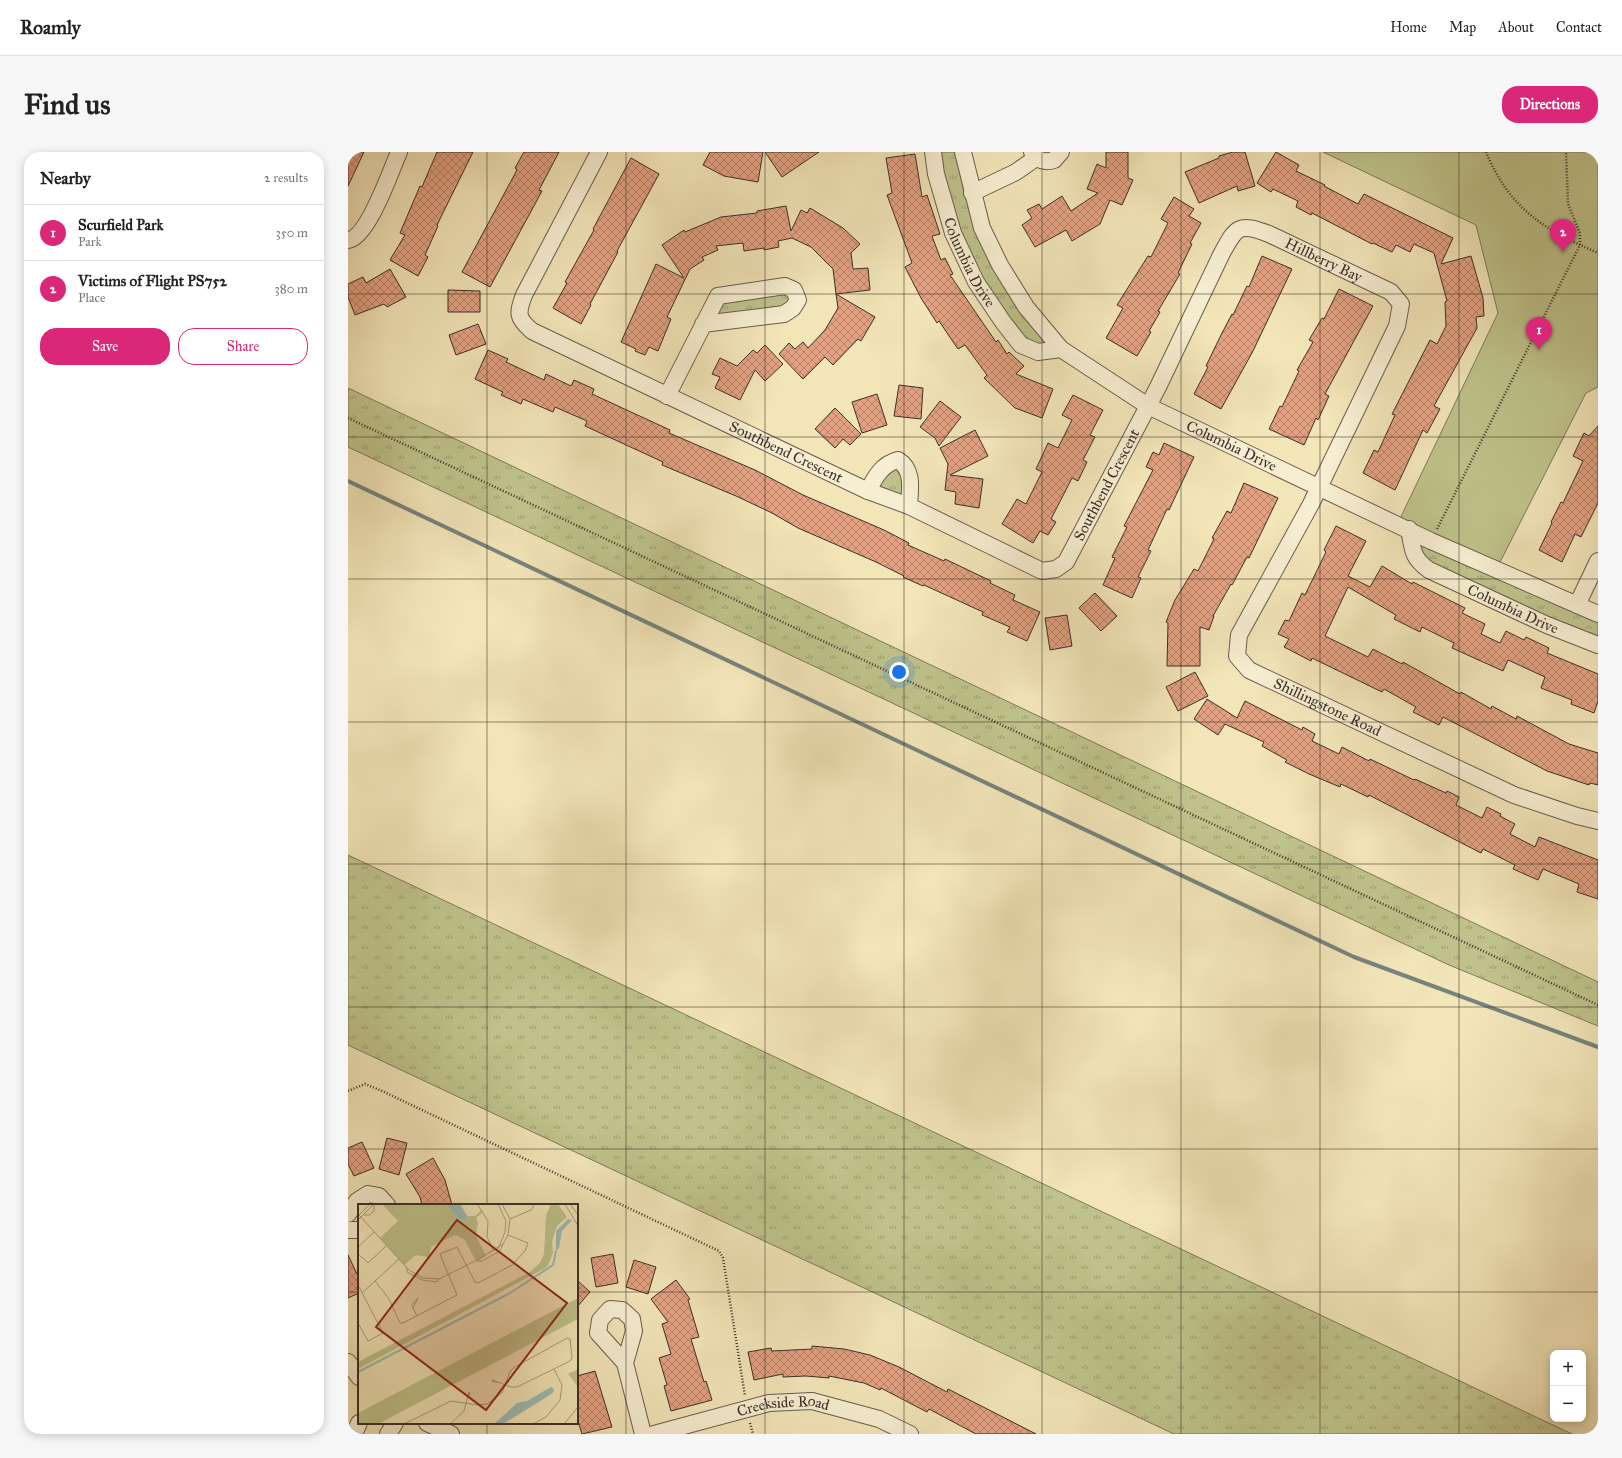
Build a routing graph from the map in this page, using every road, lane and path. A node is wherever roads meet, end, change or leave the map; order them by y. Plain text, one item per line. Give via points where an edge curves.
1 (399, 152) edge
2 (599, 152) edge
3 (933, 152) edge
4 (963, 152) edge
5 (1061, 152) edge
6 (1486, 152) edge
7 (1566, 152) edge
8 (1034, 155) edge
9 (972, 193) junction
10 (348, 240) edge
11 (1580, 245) junction
12 (1598, 253) edge
13 (703, 324) junction
14 (1061, 349) junction
15 (667, 396) junction
16 (1148, 406) junction
17 (348, 418) edge
18 (1319, 488) junction
19 (868, 491) junction
20 (909, 506) junction
21 (1409, 529) junction
22 (1430, 541) junction
23 (1598, 562) edge
24 (1577, 605) junction
25 (1598, 614) edge
26 (1598, 645) edge
27 (1598, 821) edge
28 (1598, 1006) edge
29 (348, 1091) edge
30 (386, 1204) edge
31 (348, 1214) edge
32 (348, 1362) edge
33 (624, 1363) dead end
34 (358, 1376) edge
35 (747, 1408) junction
36 (359, 1424) edge
37 (395, 1424) edge
38 (429, 1424) edge
39 (354, 1434) edge
40 (388, 1434) edge
41 (450, 1434) edge
42 (643, 1434) edge
43 (654, 1434) edge
44 (752, 1434) edge
45 (910, 1434) edge

1 - 10 street via 368,222 361,232 352,240
2 - 15 street, Southbend Crescent via 518,310 522,322 532,331
3 - 14 street, Columbia Drive via 936,174 953,233 976,282 1022,345 1038,352
4 - 9 street, Columbia Drive
5 - 8 street via 1049,162 1040,161
6 - 11 path via 1496,176 1518,204 1547,229
7 - 11 path via 1568,204 1580,233
8 - 9 street via 1016,172
9 - 14 street, Columbia Drive via 982,228 1000,265 1026,307
11 - 12 path
11 - 22 path
13 - 13 street via 784,314 793,308 798,300 794,290 785,286 718,296
13 - 15 street
14 - 16 street, Columbia Drive
15 - 19 street, Southbend Crescent
16 - 18 street, Columbia Drive
16 - 18 street, Hillberry Bay via 1229,239 1239,228 1251,227 1269,234 1373,283 1391,292 1401,304 1400,316
16 - 20 street, Southbend Crescent via 1066,562 1056,569 1042,571
17 - 28 path
18 - 21 street, Columbia Drive
18 - 27 street, Shillingstone Road via 1239,635 1237,656 1249,670 1514,795
19 - 20 street, Southbend Crescent
19 - 20 street via 885,466 898,460 908,470
21 - 22 street, Columbia Drive
21 - 26 street, Columbia Drive via 1418,562 1430,570 1547,625
22 - 24 street, Columbia Drive
23 - 24 street
24 - 25 street, Columbia Drive
29 - 35 path via 365,1084 382,1091 719,1251 723,1258
30 - 31 street via 379,1196 368,1194 357,1201
32 - 34 street
33 - 42 street
35 - 43 street, Creekside Road
35 - 44 path
35 - 45 street, Creekside Road via 769,1403 812,1401 879,1419
36 - 39 street
37 - 40 street
38 - 41 street

